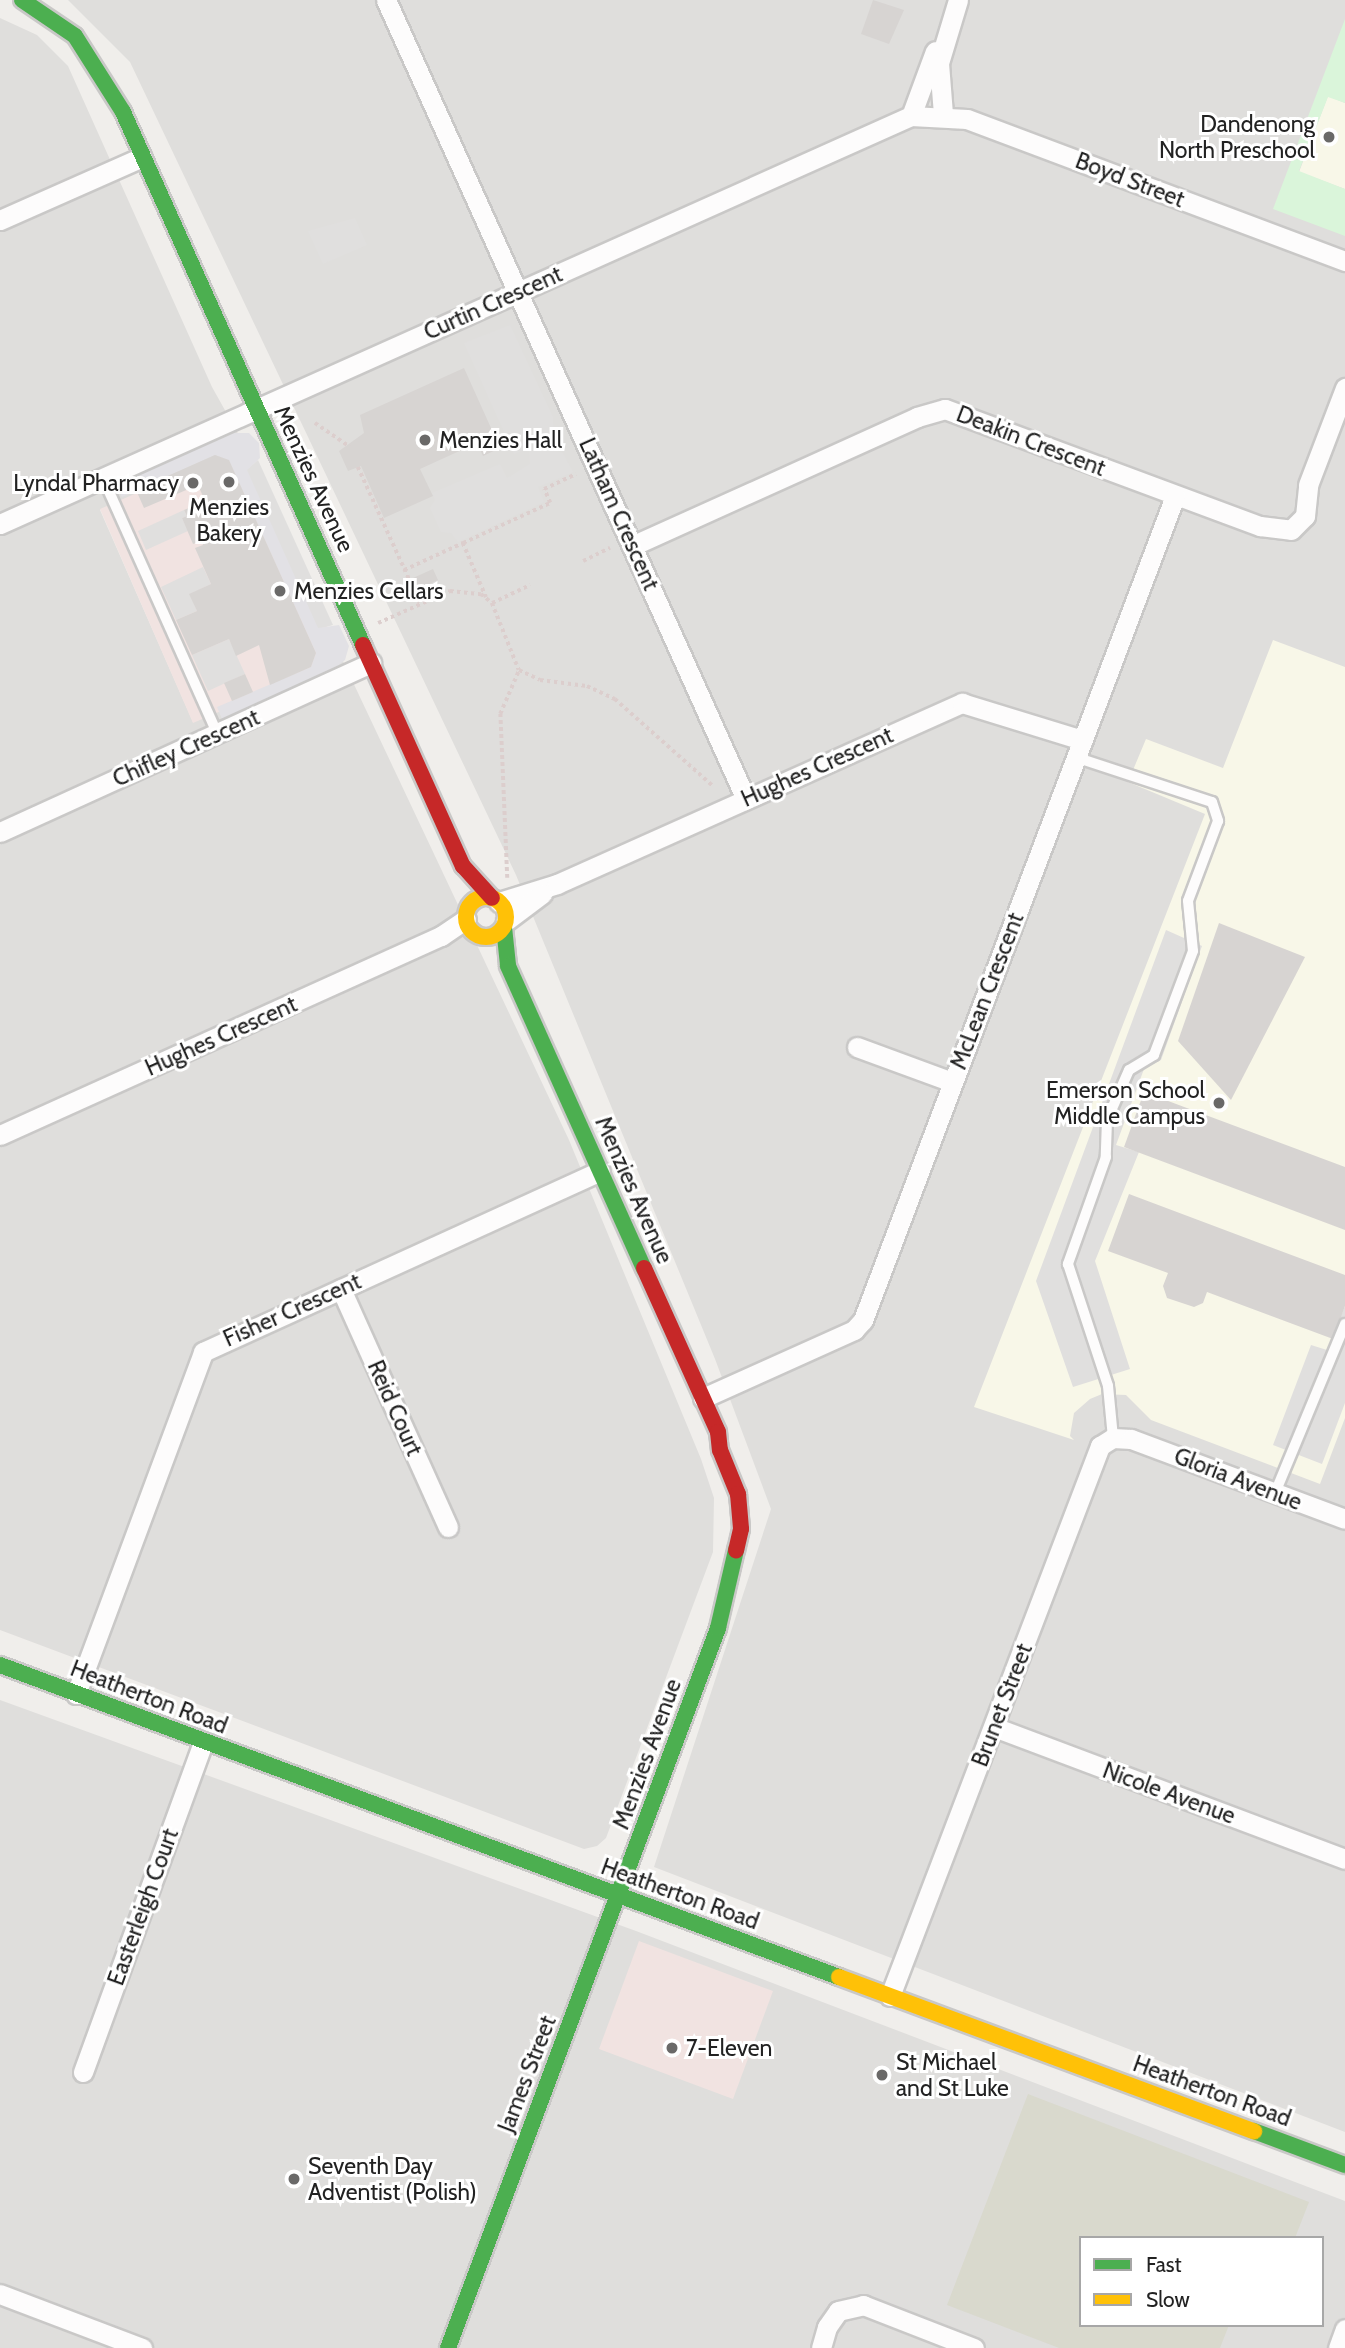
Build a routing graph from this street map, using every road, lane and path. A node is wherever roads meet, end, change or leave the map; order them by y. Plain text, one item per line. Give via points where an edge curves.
1 (22, 0) edge
2 (386, 0) edge
3 (958, 0) edge
4 (71, 12) dead end
5 (942, 41) junction
6 (122, 112) junction
7 (943, 114) junction
8 (911, 116) junction
9 (142, 157) junction
10 (0, 220) edge
11 (1345, 261) edge
12 (517, 292) junction
13 (1345, 388) edge
14 (257, 410) junction
15 (315, 423) dead end
16 (349, 447) dead end
17 (358, 467) dead end
18 (576, 474) dead end
19 (103, 478) junction
20 (1175, 496) junction
21 (0, 524) edge
22 (463, 543) junction
23 (634, 545) junction
24 (610, 548) dead end
25 (583, 561) dead end
26 (404, 570) junction
27 (530, 584) dead end
28 (486, 598) junction
29 (420, 603) junction
30 (492, 603) junction
31 (368, 628) dead end
32 (371, 663) junction
33 (519, 670) junction
34 (217, 733) junction
35 (1078, 749) junction
36 (712, 785) dead end
37 (746, 799) junction
38 (0, 832) edge
39 (463, 866) junction
40 (507, 878) dead end
41 (558, 884) junction
42 (496, 900) junction
43 (473, 924) junction
44 (505, 924) junction
45 (508, 967) junction
46 (857, 1047) dead end
47 (953, 1082) junction
48 (0, 1135) edge
49 (600, 1171) junction
50 (341, 1289) junction
51 (1345, 1324) edge
52 (704, 1398) junction
53 (1122, 1439) junction
54 (1275, 1494) junction
55 (1345, 1519) edge
56 (448, 1528) dead end
57 (0, 1665) edge
58 (76, 1694) junction
59 (994, 1727) junction
60 (203, 1742) junction
61 (1345, 1859) edge
62 (618, 1895) junction
63 (891, 1996) junction
64 (83, 2071) dead end
65 (1345, 2165) edge
66 (0, 2294) edge
67 (1345, 2329) edge
68 (142, 2348) edge
69 (448, 2348) edge
70 (821, 2348) edge
71 (974, 2348) edge
72 (1338, 2348) edge

1 - 6 street, Menzies Avenue via 75,36
2 - 12 street, Latham Crescent
3 - 5 street
4 - 6 street, Menzies Avenue via 103,50 117,82
5 - 7 street via 937,78
5 - 8 street via 919,86
6 - 9 street, Menzies Avenue
7 - 8 street, Boyd Street
7 - 11 street, Boyd Street via 967,119
8 - 12 street, Curtin Crescent
9 - 10 street
9 - 14 street, Menzies Avenue
12 - 14 street, Curtin Crescent
12 - 23 street, Latham Crescent
13 - 20 street, Deakin Crescent via 1308,485 1305,516 1297,528 1272,529
14 - 19 street, Curtin Crescent
14 - 32 street, Menzies Avenue
15 - 16 path
17 - 26 path
18 - 22 path via 544,489 550,503
19 - 21 street, Curtin Crescent
19 - 34 lane
20 - 23 street, Deakin Crescent via 945,409 917,417
20 - 35 street, McLean Crescent
22 - 26 path
22 - 28 path
23 - 37 street, Latham Crescent
24 - 25 path
26 - 29 path
27 - 30 path
28 - 29 path via 450,591
28 - 30 path
29 - 31 path
30 - 33 path
32 - 34 street, Chifley Crescent
32 - 39 street, Menzies Avenue
33 - 36 path via 540,681 587,686 615,699
33 - 40 path via 500,715
34 - 38 street, Chifley Crescent
35 - 37 street, Hughes Crescent via 962,702
35 - 47 street, McLean Crescent
35 - 53 lane via 1212,802 1219,821 1188,901 1193,951 1154,1055 1129,1070 1107,1120 1106,1157 1068,1264
37 - 41 street, Hughes Crescent
39 - 42 street, Menzies Avenue
39 - 43 street, Menzies Avenue
41 - 42 street, Hughes Crescent
41 - 44 street, Hughes Crescent
42 - 43 street via 479,898
42 - 44 street, Menzies Avenue
43 - 44 street via 495,935
43 - 45 street, Menzies Avenue
43 - 48 street, Hughes Crescent
44 - 45 street, Menzies Avenue
45 - 49 street, Menzies Avenue
46 - 47 street
47 - 52 street, McLean Crescent via 863,1320 855,1330
49 - 50 street, Fisher Crescent
49 - 52 street, Menzies Avenue
50 - 56 street, Reid Court
50 - 58 street, Fisher Crescent via 203,1352
51 - 54 lane
52 - 62 street, Menzies Avenue via 738,1494 741,1529 718,1628
53 - 54 street, Gloria Avenue
53 - 59 street, Brunet Street via 1095,1454
54 - 55 street, Gloria Avenue
57 - 58 street, Heatherton Road
58 - 60 street, Heatherton Road
59 - 61 street, Nicole Avenue
59 - 63 street, Brunet Street
60 - 62 street, Heatherton Road
60 - 64 street, Easterleigh Court
62 - 63 street, Heatherton Road
62 - 69 street, James Street
63 - 65 street, Heatherton Road
66 - 68 street
67 - 72 street
70 - 71 street via 838,2311 863,2305

